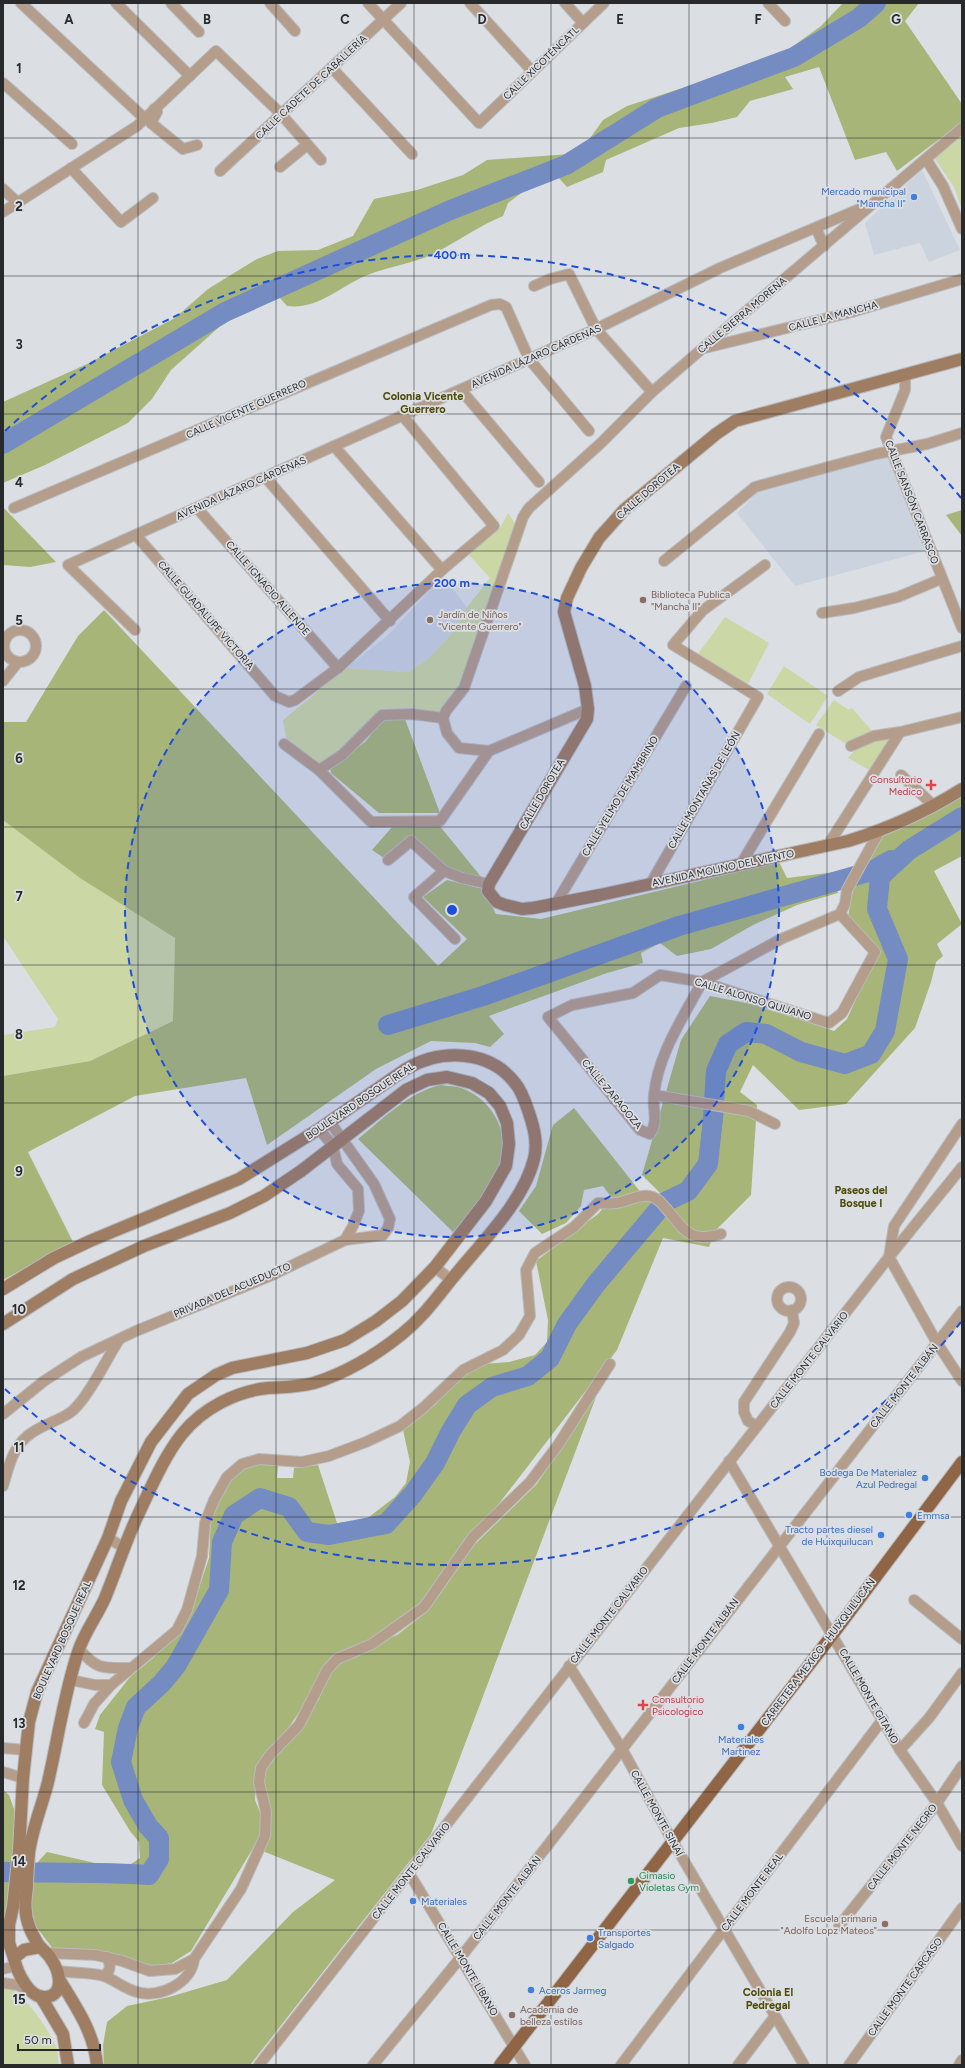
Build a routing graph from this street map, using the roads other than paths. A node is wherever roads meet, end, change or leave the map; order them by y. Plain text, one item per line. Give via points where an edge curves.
1 (21, 3) edge
2 (116, 3) edge
3 (171, 3) edge
4 (270, 3) edge
5 (368, 3) edge
6 (401, 3) edge
7 (470, 3) edge
8 (564, 3) edge
9 (604, 3) edge
10 (768, 3) edge
11 (384, 19) junction
12 (785, 21) dead end
13 (583, 23) junction
14 (296, 31) dead end
15 (199, 32) dead end
16 (332, 68) junction
17 (532, 71) junction
18 (190, 76) junction
19 (3, 83) edge
20 (154, 109) junction
21 (281, 114) junction
22 (144, 118) junction
23 (962, 128) edge
24 (72, 144) dead end
25 (197, 145) dead end
26 (307, 145) junction
27 (412, 154) dead end
28 (926, 159) junction
29 (321, 160) dead end
30 (280, 167) dead end
31 (71, 168) junction
32 (220, 171) dead end
33 (3, 189) edge
34 (153, 198) dead end
35 (871, 204) junction
36 (20, 207) junction
37 (3, 212) edge
38 (816, 228) junction
39 (962, 229) edge
40 (824, 246) junction
41 (962, 280) edge
42 (534, 286) dead end
43 (596, 329) junction
44 (703, 348) junction
45 (529, 359) junction
46 (962, 359) edge
47 (905, 375) junction
48 (461, 390) junction
49 (652, 392) junction
50 (402, 415) junction
51 (589, 431) dead end
52 (962, 433) edge
53 (334, 446) junction
54 (891, 451) junction
55 (266, 478) junction
56 (539, 482) dead end
57 (14, 508) dead end
58 (198, 508) junction
59 (136, 535) junction
60 (664, 561) dead end
61 (764, 564) dead end
62 (442, 570) junction
63 (941, 579) junction
64 (822, 614) dead end
65 (390, 621) junction
66 (962, 628) edge
67 (135, 630) dead end
68 (962, 646) edge
69 (4, 655) edge
70 (18, 662) junction
71 (338, 668) junction
72 (3, 681) edge
73 (686, 686) dead end
74 (838, 691) dead end
75 (588, 708) junction
76 (962, 717) edge
77 (443, 718) junction
78 (900, 732) junction
79 (819, 734) dead end
80 (284, 744) dead end
81 (852, 746) dead end
82 (489, 751) junction
83 (319, 770) junction
84 (901, 775) dead end
85 (962, 789) edge
86 (934, 805) junction
87 (880, 830) junction
88 (828, 845) junction
89 (388, 860) dead end
90 (741, 864) junction
91 (444, 871) junction
92 (489, 884) junction
93 (651, 884) junction
94 (554, 905) junction
95 (840, 914) junction
96 (455, 939) dead end
97 (702, 982) junction
98 (548, 1017) joint
99 (654, 1095) junction
100 (330, 1122) junction
101 (775, 1124) dead end
102 (962, 1124) edge
103 (319, 1129) junction
104 (338, 1143) junction
105 (962, 1167) edge
106 (374, 1184) junction
107 (358, 1189) junction
108 (721, 1234) dead end
109 (344, 1240) junction
110 (889, 1257) junction
111 (435, 1267) junction
112 (451, 1280) junction
113 (3, 1289) edge
114 (792, 1310) dead end
115 (962, 1311) edge
116 (3, 1324) edge
117 (119, 1340) junction
118 (937, 1343) junction
119 (610, 1364) dead end
120 (962, 1381) edge
121 (3, 1414) edge
122 (757, 1426) junction
123 (729, 1461) junction
124 (962, 1462) edge
125 (3, 1486) edge
126 (108, 1538) junction
127 (780, 1544) junction
128 (123, 1547) junction
129 (914, 1600) dead end
130 (833, 1634) junction
131 (962, 1639) edge
132 (79, 1649) junction
133 (569, 1666) junction
134 (130, 1668) junction
135 (962, 1674) edge
136 (71, 1680) junction
137 (111, 1685) junction
138 (883, 1719) junction
139 (84, 1723) dead end
140 (3, 1748) edge
141 (26, 1750) junction
142 (622, 1750) junction
143 (900, 1750) junction
144 (962, 1766) edge
145 (3, 1772) edge
146 (23, 1778) junction
147 (937, 1803) junction
148 (673, 1842) junction
149 (962, 1846) edge
150 (24, 1852) junction
151 (410, 1873) junction
152 (962, 1908) edge
153 (839, 1926) dead end
154 (724, 1929) junction
155 (44, 1950) junction
156 (107, 1957) junction
157 (461, 1957) junction
158 (194, 1959) junction
159 (15, 1962) junction
160 (3, 1968) edge
161 (58, 1975) junction
162 (104, 1976) junction
163 (3, 1983) edge
164 (38, 1995) junction
165 (775, 2016) junction
166 (514, 2046) junction
167 (962, 2060) edge
168 (68, 2065) edge
169 (98, 2065) edge
170 (258, 2065) edge
171 (373, 2065) edge
172 (500, 2065) edge
173 (525, 2065) edge
174 (621, 2065) edge
175 (738, 2065) edge
176 (804, 2065) edge
177 (849, 2065) edge
178 (958, 2065) edge

1 - 22 street
2 - 18 street
3 - 15 street
4 - 14 street
5 - 11 street
6 - 11 street, CALLE CADETE DE CABALLERÍA
7 - 17 street
8 - 13 street
9 - 13 street, CALLE XICOTÉNCATL
10 - 12 street
11 - 16 street, CALLE CADETE DE CABALLERÍA
11 - 17 street, CALLE XICOTÉNCATL via 479,123
13 - 17 street, CALLE XICOTÉNCATL
16 - 21 street, CALLE CADETE DE CABALLERÍA
16 - 27 street
18 - 20 street
18 - 21 street via 216,51
19 - 24 street
20 - 22 street
20 - 25 street via 157,112 151,123 183,149
21 - 26 street
21 - 32 street, CALLE CADETE DE CABALLERÍA
22 - 31 street
23 - 28 street, CALLE SIERRA MORENA
26 - 29 street
26 - 30 street
28 - 35 street, CALLE SIERRA MORENA
28 - 39 street via 943,186
31 - 34 street via 121,222
31 - 36 street via 35,192
33 - 36 street
35 - 38 street, AVENIDA LÁZARO CÁRDENAS
35 - 40 street, CALLE SIERRA MORENA
36 - 37 street
38 - 40 street
38 - 43 street, AVENIDA LÁZARO CÁRDENAS via 720,268
40 - 44 street, CALLE SIERRA MORENA
41 - 44 street, CALLE LA MANCHA via 852,312
42 - 43 street via 569,274
43 - 45 street, AVENIDA LÁZARO CÁRDENAS
43 - 49 street
44 - 49 street, CALLE SIERRA MORENA
45 - 48 street, AVENIDA LÁZARO CÁRDENAS
45 - 51 street
45 - 57 street, CALLE VICENTE GUERRERO via 506,307 500,304 490,305
46 - 47 street, CALLE DOROTEA
47 - 54 street, CALLE SANSÓN CARRASCO via 904,390 886,437
47 - 75 street, CALLE DOROTEA via 735,421 624,510 599,538 581,568 567,598 564,612 585,686
48 - 50 street, AVENIDA LÁZARO CÁRDENAS
48 - 56 street
49 - 77 street, CALLE SIERRA MORENA via 601,443 529,508 523,518 464,688
50 - 53 street, AVENIDA LÁZARO CÁRDENAS
50 - 62 street via 494,526
52 - 54 street via 927,444
53 - 55 street, AVENIDA LÁZARO CÁRDENAS
53 - 62 street
54 - 60 street via 755,487
54 - 63 street, CALLE SANSÓN CARRASCO
55 - 58 street, AVENIDA LÁZARO CÁRDENAS
55 - 65 street
58 - 59 street, AVENIDA LÁZARO CÁRDENAS
58 - 71 street, CALLE IGNACIO ALLENDE
59 - 67 street, AVENIDA LÁZARO CÁRDENAS via 68,565
59 - 71 street, CALLE GUADALUPE VICTORIA via 275,696 288,702 295,700
61 - 93 street, CALLE MONTAÑAS DE LEÓN via 702,612 673,645 758,697
62 - 65 street
63 - 64 street via 898,597
63 - 66 street, CALLE SANSÓN CARRASCO
65 - 71 street
68 - 74 street via 858,677
69 - 70 street
69 - 70 street via 4,643 10,633 20,630 30,633 36,642 36,652 28,660
70 - 72 street
73 - 94 street, CALLE YELMO DE MAMBRINO
75 - 82 street
75 - 92 street, CALLE DOROTEA via 583,727
76 - 78 street
77 - 82 street via 447,733 459,748
77 - 83 street via 412,714 382,715 342,755
78 - 81 street via 874,736
78 - 88 street
79 - 90 street
80 - 83 street
82 - 83 street via 440,821 371,822
84 - 86 street
85 - 86 street, AVENIDA MOLINO DEL VIENTO
86 - 87 street, AVENIDA MOLINO DEL VIENTO
87 - 88 street, AVENIDA MOLINO DEL VIENTO
87 - 95 street via 847,890
88 - 90 street, AVENIDA MOLINO DEL VIENTO
89 - 91 street via 412,841
90 - 93 street, AVENIDA MOLINO DEL VIENTO
91 - 92 street
91 - 96 street via 414,897
92 - 94 street, AVENIDA MOLINO DEL VIENTO via 488,891 497,902 505,905 522,909
93 - 94 street, AVENIDA MOLINO DEL VIENTO
95 - 97 street via 781,939
95 - 97 street, CALLE ALONSO QUIJANO via 875,952 842,1013 829,1023
97 - 98 street, CALLE ALONSO QUIJANO via 660,975 633,993 572,1004
97 - 99 street, CALLE ZARAGOZA via 664,1054
98 - 99 street, CALLE ZARAGOZA via 640,1130 650,1134 655,1123
99 - 101 street via 749,1111
100 - 103 street, BOULEVARD BOSQUE REAL
100 - 104 street, PRIVADA DEL ACUEDUCTO
100 - 112 street, BOULEVARD BOSQUE REAL via 406,1069 433,1057 457,1055 478,1058 500,1069 516,1084 536,1133 534,1159 520,1191 494,1230
102 - 110 street via 894,1226
103 - 104 street, PRIVADA DEL ACUEDUCTO
103 - 113 street, BOULEVARD BOSQUE REAL via 239,1179 90,1241 54,1258
104 - 106 street, PRIVADA DEL ACUEDUCTO
104 - 107 street, PRIVADA DEL ACUEDUCTO via 337,1164
104 - 111 street, BOULEVARD BOSQUE REAL via 406,1090 426,1080 447,1077 472,1083 489,1093 500,1106 507,1123 509,1144 506,1166 486,1201
104 - 116 street, BOULEVARD BOSQUE REAL via 277,1188 252,1203 144,1246 73,1279
105 - 110 street, CALLE MONTE CALVARIO
106 - 107 street
106 - 109 street, PRIVADA DEL ACUEDUCTO via 390,1219 388,1228 384,1235
107 - 109 street via 359,1211
108 - 134 street via 708,1238 697,1237 680,1227 657,1198 648,1195 616,1203 598,1203 574,1227 535,1253 526,1270 530,1316 519,1335 503,1350 463,1370 400,1426 328,1456 302,1462 259,1458 242,1464 227,1478 214,1500 206,1523 202,1556 187,1610 177,1630
109 - 117 street, PRIVADA DEL ACUEDUCTO via 270,1276 182,1311
110 - 118 street
110 - 122 street, CALLE MONTE CALVARIO
111 - 112 street
111 - 126 street, BOULEVARD BOSQUE REAL via 402,1301 376,1321 344,1340 308,1353 232,1368 216,1375 188,1394 151,1442 122,1501
112 - 128 street, BOULEVARD BOSQUE REAL via 429,1309 374,1355 312,1384 252,1390 239,1394 204,1414 182,1435 166,1460
114 - 122 street via 794,1323 790,1332 744,1402 744,1412 748,1421
115 - 118 street, CALLE MONTE ALBÁN
117 - 121 street, PRIVADA DEL ACUEDUCTO via 81,1357 44,1381
117 - 125 street via 88,1391 72,1411 32,1432 20,1443 11,1459
118 - 120 street
118 - 127 street, CALLE MONTE ALBÁN
119 - 158 street via 558,1445 530,1482 473,1537 424,1607 372,1644 337,1659 327,1670 299,1726 270,1755 261,1768 259,1782 266,1812 265,1836 241,1889
122 - 123 street, CALLE MONTE CALVARIO
123 - 127 street, CALLE MONTE GITANO
123 - 133 street, CALLE MONTE CALVARIO
124 - 130 main road, CARRETERA MEXICO - HUIXQUILUCAN
126 - 128 street
126 - 141 street, BOULEVARD BOSQUE REAL via 37,1692 29,1722
127 - 130 street, CALLE MONTE GITANO
127 - 142 street, CALLE MONTE ALBÁN
128 - 132 street, BOULEVARD BOSQUE REAL via 104,1600
129 - 131 street
130 - 138 street, CALLE MONTE GITANO
130 - 148 main road, CARRETERA MEXICO - HUIXQUILUCAN
132 - 134 street via 91,1663 107,1668
132 - 136 street, BOULEVARD BOSQUE REAL
133 - 142 street, CALLE MONTE SINAÍ
133 - 151 street, CALLE MONTE CALVARIO
134 - 137 street
135 - 143 street via 929,1718
136 - 137 street via 95,1686
136 - 150 street, BOULEVARD BOSQUE REAL via 48,1784
137 - 139 street via 94,1704
138 - 143 street, CALLE MONTE GITANO
138 - 154 street, CALLE MONTE REAL
140 - 141 street
141 - 146 street, BOULEVARD BOSQUE REAL
142 - 148 street, CALLE MONTE SINAÍ
142 - 157 street, CALLE MONTE ALBÁN
143 - 147 street, CALLE MONTE GITANO
144 - 147 street, CALLE MONTE NEGRO
145 - 146 street
146 - 150 street, BOULEVARD BOSQUE REAL
147 - 149 street, CALLE MONTE GITANO
147 - 153 street, CALLE MONTE NEGRO
148 - 154 street, CALLE MONTE SINAÍ
148 - 166 main road, CARRETERA MEXICO - HUIXQUILUCAN
150 - 155 street, BOULEVARD BOSQUE REAL via 25,1910 29,1927
150 - 159 street, BOULEVARD BOSQUE REAL via 9,1925 9,1943
151 - 157 street, CALLE MONTE LÍBANO
151 - 170 street, CALLE MONTE CALVARIO
152 - 177 street, CALLE MONTE CARCASO
154 - 165 street, CALLE MONTE SINAÍ
154 - 174 street, CALLE MONTE REAL
155 - 156 street
155 - 159 street via 36,1947 24,1950
155 - 161 street
156 - 158 street via 150,1971 180,1967
156 - 162 street via 109,1972
157 - 166 street, CALLE MONTE LÍBANO
157 - 171 street, CALLE MONTE ALBÁN
158 - 162 street via 193,1966 185,1978 175,1986 162,1991 139,1993 122,1987
159 - 160 street
159 - 164 street via 28,1986
161 - 162 street
161 - 164 street via 59,1985 55,1993
161 - 169 street via 94,2042
163 - 164 street via 17,1985
164 - 168 street via 63,2034
165 - 175 street
165 - 176 street, CALLE MONTE SINAÍ
166 - 172 main road, CARRETERA MEXICO - HUIXQUILUCAN
166 - 173 street, CALLE MONTE LÍBANO
167 - 178 street

